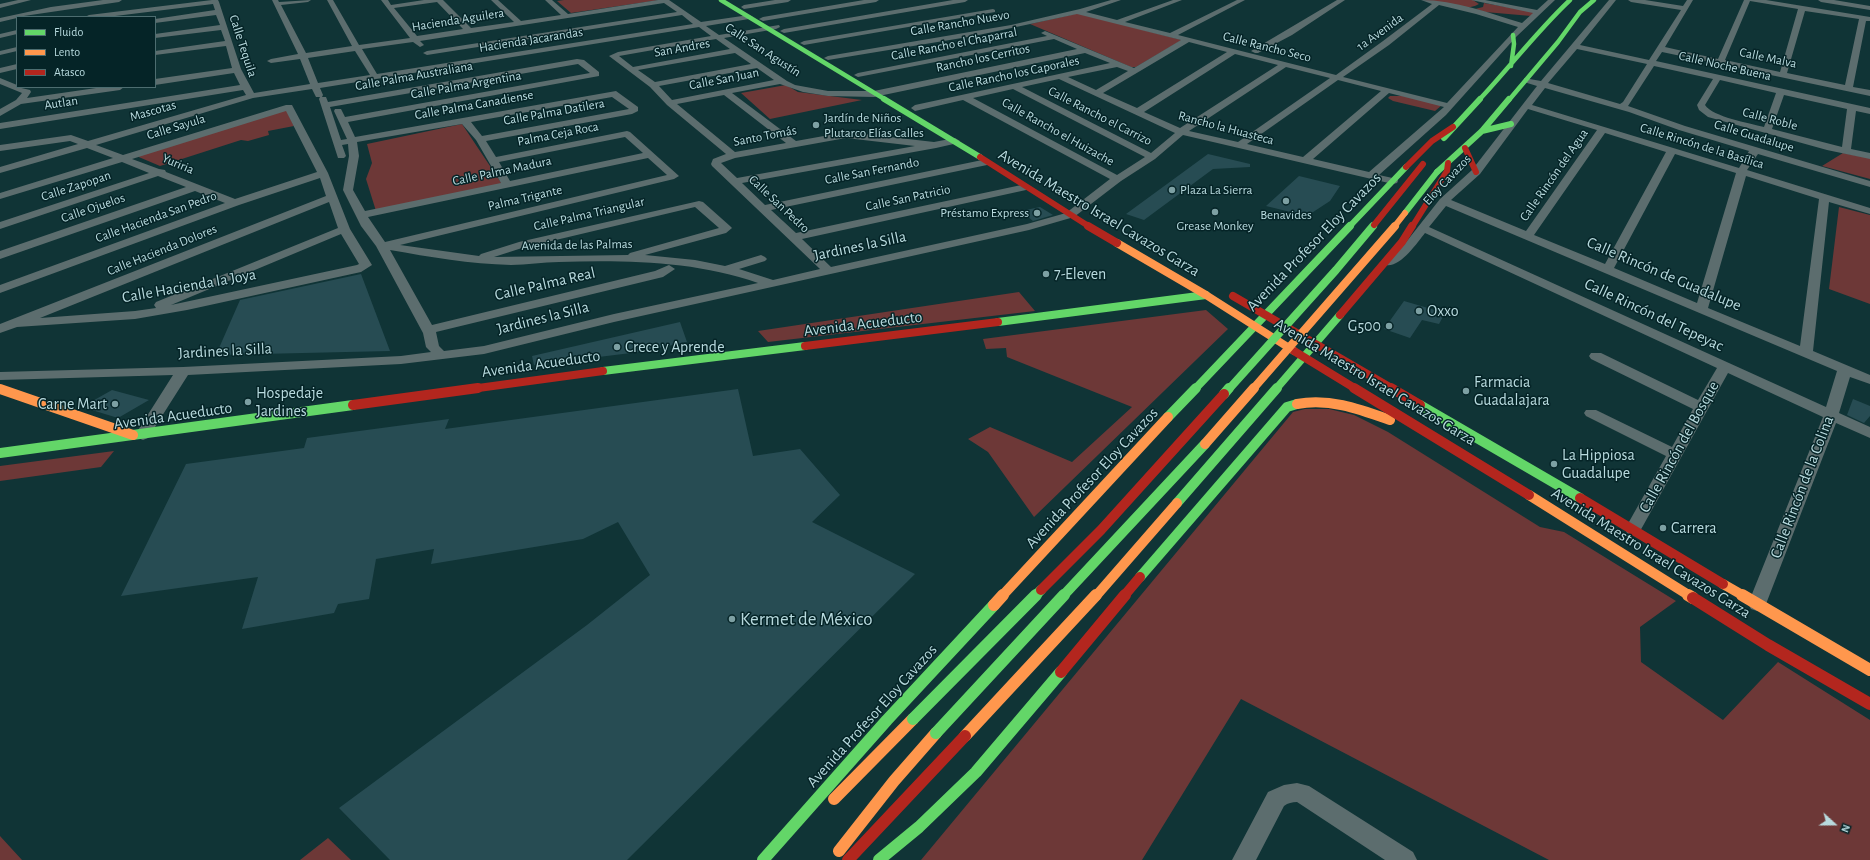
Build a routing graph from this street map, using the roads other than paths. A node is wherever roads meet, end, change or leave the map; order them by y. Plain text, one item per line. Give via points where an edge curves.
1 (28, 0) edge
2 (119, 0) edge
3 (308, 0) edge
4 (330, 0) edge
5 (384, 0) edge
6 (438, 0) edge
7 (494, 0) edge
8 (548, 0) edge
9 (665, 0) edge
10 (721, 0) edge
11 (734, 0) edge
12 (788, 0) edge
13 (876, 0) edge
14 (1105, 0) edge
15 (1179, 0) edge
16 (1242, 0) edge
17 (1342, 0) edge
18 (1424, 0) edge
19 (1473, 0) edge
20 (1552, 0) edge
21 (1570, 0) edge
22 (1594, 0) edge
23 (1613, 0) edge
24 (1631, 0) edge
25 (1690, 0) edge
26 (1747, 0) edge
27 (1753, 0) edge
28 (1821, 0) edge
29 (216, 1) edge
30 (1115, 1) edge
31 (276, 2) edge
32 (971, 2) edge
33 (39, 3) dead end
34 (1438, 3) junction
35 (0, 6) edge
36 (390, 7) junction
37 (744, 7) junction
38 (1458, 7) junction
39 (1607, 8) junction
40 (1684, 8) junction
41 (1802, 8) junction
42 (1870, 8) edge
43 (51, 9) junction
44 (219, 12) junction
45 (1078, 12) junction
46 (1478, 12) junction
47 (1538, 12) junction
48 (1580, 12) junction
49 (684, 13) junction
50 (19, 16) edge
51 (97, 16) edge
52 (567, 16) junction
53 (16, 17) edge
54 (749, 17) junction
55 (1552, 17) junction
56 (763, 19) junction
57 (1012, 19) dead end
58 (1866, 19) edge
59 (0, 20) edge
60 (156, 21) edge
61 (1118, 22) junction
62 (519, 23) junction
63 (1024, 24) junction
64 (700, 25) junction
65 (1523, 26) junction
66 (224, 28) junction
67 (765, 28) junction
68 (780, 29) junction
69 (468, 30) junction
70 (16, 32) edge
71 (1566, 32) junction
72 (1513, 35) junction
73 (0, 36) edge
74 (156, 36) edge
75 (1170, 36) junction
76 (719, 37) junction
77 (1055, 37) junction
78 (415, 39) junction
79 (1187, 40) junction
80 (229, 43) junction
81 (804, 43) junction
82 (1575, 46) junction
83 (357, 48) junction
84 (16, 49) edge
85 (1661, 49) junction
86 (736, 50) junction
87 (1086, 50) junction
88 (1255, 51) dead end
89 (1234, 52) junction
90 (0, 53) edge
91 (156, 53) edge
92 (427, 53) junction
93 (303, 56) junction
94 (828, 58) junction
95 (271, 61) dead end
96 (578, 61) joint
97 (1721, 61) junction
98 (1652, 62) junction
99 (1118, 64) junction
100 (759, 65) junction
101 (1283, 65) junction
102 (16, 66) edge
103 (1511, 66) junction
104 (438, 67) junction
105 (633, 69) junction
106 (235, 70) junction
107 (0, 71) edge
108 (1136, 71) junction
109 (1783, 74) junction
110 (858, 75) junction
111 (375, 77) junction
112 (1061, 77) junction
113 (1718, 77) junction
114 (16, 78) edge
115 (1335, 78) junction
116 (1528, 78) junction
117 (2, 81) edge
118 (783, 81) junction
119 (156, 82) edge
120 (1545, 82) junction
121 (653, 85) junction
122 (16, 87) edge
123 (244, 87) junction
124 (1015, 87) junction
125 (19, 88) edge
126 (113, 88) edge
127 (1849, 88) junction
128 (886, 91) junction
129 (1386, 91) junction
130 (1781, 91) junction
131 (725, 92) junction
132 (1098, 92) junction
133 (1870, 93) edge
134 (874, 94) junction
135 (252, 96) junction
136 (1513, 96) junction
137 (323, 98) junction
138 (966, 98) junction
139 (1376, 99) junction
140 (19, 102) junction
141 (1391, 102) dead end
142 (670, 103) junction
143 (1450, 106) junction
144 (1527, 106) junction
145 (1626, 107) junction
146 (1852, 107) junction
147 (915, 108) junction
148 (634, 110) joint
149 (1428, 110) dead end
150 (1139, 111) junction
151 (1870, 111) edge
152 (0, 113) edge
153 (1443, 113) junction
154 (342, 120) junction
155 (464, 120) junction
156 (1456, 124) junction
157 (1511, 124) junction
158 (0, 126) edge
159 (1429, 126) junction
160 (1602, 130) junction
161 (1482, 131) junction
162 (1768, 131) junction
163 (1181, 132) junction
164 (480, 139) junction
165 (352, 140) junction
166 (955, 141) junction
167 (338, 143) junction
168 (88, 144) junction
169 (794, 144) junction
170 (936, 145) junction
171 (1239, 146) junction
172 (0, 148) edge
173 (1465, 148) junction
174 (1830, 148) junction
175 (1672, 150) junction
176 (1755, 150) junction
177 (1846, 152) junction
178 (650, 155) junction
179 (733, 155) junction
180 (341, 156) dead end
181 (1870, 156) edge
182 (122, 157) junction
183 (1152, 157) junction
184 (718, 159) joint
185 (494, 160) junction
186 (1002, 160) dead end
187 (1305, 161) junction
188 (987, 162) junction
189 (1448, 163) junction
190 (1802, 164) junction
191 (0, 170) edge
192 (1742, 171) junction
193 (161, 172) junction
194 (1476, 172) junction
195 (323, 173) junction
196 (1371, 176) junction
197 (1117, 179) junction
198 (1393, 181) junction
199 (733, 182) junction
200 (507, 184) junction
201 (1870, 184) edge
202 (196, 187) junction
203 (1026, 187) junction
204 (0, 196) edge
205 (334, 197) junction
206 (1824, 197) junction
207 (1444, 201) junction
208 (235, 203) junction
209 (764, 208) junction
210 (1079, 209) junction
211 (1870, 211) edge
212 (361, 215) junction
213 (0, 226) edge
214 (1423, 228) junction
215 (344, 229) junction
216 (1528, 236) junction
217 (795, 237) junction
218 (384, 251) junction
219 (1325, 253) junction
220 (0, 255) edge
221 (761, 259) dead end
222 (628, 261) junction
223 (472, 264) junction
224 (1381, 268) junction
225 (669, 269) junction
226 (725, 269) junction
227 (1608, 269) junction
228 (827, 270) junction
229 (1308, 271) junction
230 (771, 284) junction
231 (758, 286) junction
232 (0, 290) edge
233 (1223, 290) dead end
234 (1362, 290) junction
235 (1206, 295) junction
236 (1702, 308) junction
237 (1266, 314) junction
238 (135, 315) junction
239 (17, 323) junction
240 (1255, 326) junction
241 (0, 329) edge
242 (428, 330) junction
243 (1314, 344) junction
244 (1806, 353) junction
245 (441, 355) junction
246 (1596, 356) dead end
247 (1303, 357) junction
248 (1725, 366) junction
249 (1845, 369) junction
250 (183, 371) junction
251 (0, 376) edge
252 (1870, 380) edge
253 (3, 390) edge
254 (1213, 395) dead end
255 (1265, 401) junction
256 (1701, 407) junction
257 (1174, 411) junction
258 (1591, 412) dead end
259 (76, 414) junction
260 (1831, 416) junction
261 (69, 425) dead end
262 (1870, 433) edge
263 (56, 434) dead end
264 (139, 436) junction
265 (1230, 440) junction
266 (1452, 447) junction
267 (26, 450) junction
268 (0, 453) edge
269 (1674, 454) junction
270 (1633, 529) junction
271 (1681, 589) junction
272 (1717, 602) dead end
273 (1757, 604) junction
274 (1870, 670) edge
275 (1870, 704) edge
276 (829, 804) dead end
277 (808, 824) dead end
278 (763, 860) edge
279 (769, 860) edge
280 (832, 860) edge
281 (848, 860) edge
282 (879, 860) edge
283 (1244, 860) edge
284 (1405, 860) edge

1 - 35 street
2 - 43 street
3 - 31 street
4 - 83 street
5 - 36 street
6 - 36 street
6 - 69 street
7 - 62 street
8 - 52 street
9 - 49 street, Calle San Agustín
9 - 52 street, Hacienda Aguilera
10 - 54 main road, Avenida Maestro Israel Cavazos Garza
11 - 37 main road, Avenida Maestro Israel Cavazos Garza
12 - 37 street
13 - 56 street
14 - 30 street
15 - 61 street
16 - 75 street
17 - 88 street
18 - 34 street
19 - 38 street via 1479,4
19 - 47 street
20 - 47 street
21 - 55 main road, Avenida Profesor Eloy Cavazos
22 - 48 main road
23 - 39 street, Eloy Cavazos
24 - 40 street
25 - 40 street
26 - 97 street
27 - 41 street
28 - 42 street
29 - 44 street, Calle Tequila
29 - 51 street
30 - 45 street, Calle Rancho Nuevo
31 - 93 street
32 - 68 street
32 - 81 street via 996,12
33 - 43 street
34 - 38 street
34 - 115 street, 1a Avenida
36 - 78 street
37 - 56 main road, Avenida Maestro Israel Cavazos Garza
38 - 46 street
39 - 48 main road
39 - 82 street, Eloy Cavazos
40 - 85 street
41 - 58 street
41 - 109 street
43 - 50 street
44 - 60 street
44 - 66 street, Calle Tequila
45 - 61 street, Calle Rancho Seco
45 - 63 street, Calle Rancho Nuevo
46 - 47 street
46 - 65 street
47 - 55 main road
47 - 65 street
48 - 55 main road
48 - 71 main road
49 - 64 street, Calle San Agustín
49 - 92 street
52 - 62 street, Hacienda Aguilera
53 - 59 street
54 - 64 street, Hacienda Jacarandas
54 - 67 main road, Avenida Maestro Israel Cavazos Garza
55 - 71 main road
55 - 103 main road, Avenida Profesor Eloy Cavazos
56 - 68 main road, Avenida Maestro Israel Cavazos Garza
57 - 63 street
58 - 127 street
61 - 75 street, Calle Rancho Seco
62 - 69 street, Hacienda Aguilera
63 - 77 street
63 - 94 street, Calle Rancho Nuevo
64 - 76 street, Calle San Agustín
64 - 104 street, Hacienda Jacarandas
65 - 72 street
66 - 74 street
66 - 80 street, Calle Tequila
67 - 68 street
67 - 76 street
67 - 134 main road, Avenida Maestro Israel Cavazos Garza
68 - 81 main road, Avenida Maestro Israel Cavazos Garza
69 - 78 street, Hacienda Aguilera
70 - 73 street
71 - 116 main road
72 - 103 main road
72 - 143 street
75 - 79 street, Calle Rancho Seco
76 - 86 street, Calle San Agustín
76 - 105 street via 614,55
77 - 87 street
77 - 110 street, Calle Rancho el Chaparral
78 - 83 street, Hacienda Aguilera
78 - 92 street
79 - 89 street, Calle Rancho Seco
79 - 108 street
80 - 91 street
80 - 106 street, Calle Tequila
81 - 94 main road, Avenida Maestro Israel Cavazos Garza
82 - 98 street, Calle Noche Buena
82 - 120 street, Eloy Cavazos
83 - 93 street, Hacienda Aguilera
83 - 111 street
84 - 90 street
85 - 97 street, Calle Malva
85 - 98 street
86 - 100 street, Calle San Agustín
86 - 105 street, San Andres
87 - 99 street
87 - 128 street, Rancho los Cerritos
89 - 101 street, Calle Rancho Seco
89 - 150 street
92 - 104 street
93 - 95 street, Hacienda Aguilera
93 - 137 street
94 - 110 main road, Avenida Maestro Israel Cavazos Garza
96 - 137 street, Calle Palma Australiana
96 - 154 street, Calle Palma Argentina via 596,74
97 - 109 street, Calle Malva
98 - 113 street, Calle Noche Buena
98 - 145 street
99 - 108 street
99 - 112 street, Calle Rancho los Caporales
100 - 118 street, Calle San Agustín
100 - 121 street
101 - 115 street, Calle Rancho Seco
101 - 163 street
102 - 107 street
103 - 156 main road, Avenida Profesor Eloy Cavazos
104 - 111 street, Hacienda Jacarandas
105 - 121 street
106 - 119 street
106 - 123 street, Calle Tequila
108 - 132 street
109 - 127 street, Calle Malva
110 - 128 main road, Avenida Maestro Israel Cavazos Garza
111 - 137 street, Hacienda Jacarandas
112 - 124 street, Calle Rancho los Caporales
112 - 132 street, Rancho la Huasteca
113 - 130 street, Calle Noche Buena
113 - 162 street, Calle Roble via 1701,105 1702,108 1720,119
114 - 117 street
115 - 129 street, Calle Rancho Seco
115 - 171 street, 1a Avenida
116 - 120 street, Calle Guadalupe
116 - 136 main road
117 - 122 street
118 - 131 street, Calle San Juan
118 - 134 street, Calle San Agustín via 804,90
120 - 144 street, Eloy Cavazos
120 - 145 street, Calle Guadalupe
121 - 142 street
123 - 135 street, Calle Tequila
123 - 158 street, Autlan
124 - 138 street, Calle Rancho los Caporales
124 - 183 street, Calle Rancho el Carrizo
125 - 140 street via 26,91
126 - 140 street
127 - 133 street, Calle Malva
128 - 134 street, Calle San Agustín
128 - 147 main road, Avenida Maestro Israel Cavazos Garza
129 - 139 street
129 - 143 street, Calle Rancho Seco
130 - 146 street, Calle Noche Buena
130 - 162 street
131 - 142 street, Calle San Juan
131 - 169 street
132 - 150 street, Rancho la Huasteca
134 - 166 main road, Avenida Maestro Israel Cavazos Garza
135 - 137 street, Mascotas
135 - 168 street, Mascotas
136 - 144 main road
136 - 161 main road
137 - 154 street
137 - 167 street
138 - 147 street, Calle Rancho los Caporales
138 - 197 street, Calle Rancho el Huizache
139 - 141 street
139 - 187 street
140 - 152 street
142 - 179 street
143 - 153 street
144 - 157 street, Eloy Cavazos
144 - 160 street, Calle Rincón de la Basílica
145 - 176 street, Calle Guadalupe via 1682,128
146 - 151 street, Calle Noche Buena
146 - 177 street
147 - 186 main road, Avenida Maestro Israel Cavazos Garza
148 - 155 street, Calle Palma Canadiense via 614,94
148 - 164 street, Calle Palma Datilera
149 - 153 street
150 - 163 street, Rancho la Huasteca
153 - 159 street
154 - 165 street
155 - 164 street
155 - 165 street, Calle Palma Canadiense
156 - 159 main road
156 - 198 main road, Avenida Profesor Eloy Cavazos via 1432,141
156 - 276 main road, Avenida Profesor Eloy Cavazos, bridge via 1336,270 1100,530
157 - 161 main road
157 - 194 street, Eloy Cavazos
159 - 196 street
160 - 175 street, Calle Rincón de la Basílica
160 - 216 street, Calle Rincón del Agua
161 - 173 main road
162 - 174 street, Calle Roble
163 - 171 street, Rancho la Huasteca
163 - 183 street
164 - 185 street
165 - 167 street, Calle Palma Canadiense
165 - 212 street via 354,156 348,190
166 - 170 street
166 - 188 main road, Avenida Maestro Israel Cavazos Garza
167 - 180 street
168 - 172 street, Yuriria via 66,137
168 - 182 street, Yuriria
168 - 191 street, Mascotas
169 - 170 street, Santo Tomás via 846,135
169 - 179 street, Santo Tomás
170 - 199 street
171 - 187 street, Rancho la Huasteca
173 - 189 main road
173 - 194 main road
174 - 177 street, Calle Roble
174 - 190 street
175 - 192 street, Calle Rincón de la Basílica
175 - 227 street
176 - 190 street, Calle Guadalupe
176 - 192 street
177 - 181 street, Calle Roble
178 - 185 street, Palma Ceja Roca via 628,135
178 - 200 street, Calle Palma Madura
178 - 218 street, Palma Trigante via 674,175 673,177
179 - 184 street, Santo Tomás
182 - 193 street, Yuriria
182 - 195 street, Calle Sayula via 289,107
182 - 204 street, Calle Sayula
183 - 197 street
184 - 199 street, Calle San Pedro via 716,164
185 - 200 street
187 - 196 street, Rancho la Huasteca
188 - 203 main road, Avenida Maestro Israel Cavazos Garza
188 - 209 street, Calle San Fernando
189 - 224 main road via 1447,171 1402,242
189 - 280 main road, bridge via 1437,172 1374,251 1188,464 936,733 894,781
190 - 201 street, Calle Guadalupe
192 - 206 street, Calle Rincón de la Basílica
192 - 236 street
193 - 202 street, Yuriria
193 - 213 street, Calle Zapopan
194 - 207 street, Eloy Cavazos
195 - 205 street
195 - 208 street, Calle Hacienda San Pedro
196 - 198 street, Rancho la Huasteca
197 - 210 street
198 - 219 main road, Avenida Profesor Eloy Cavazos
199 - 209 street, Calle San Pedro
200 - 212 street, Calle Palma Madura
202 - 208 street, Yuriria
202 - 220 street, Calle Ojuelos
203 - 210 main road, Avenida Maestro Israel Cavazos Garza
203 - 217 street, Calle San Patricio
205 - 215 street
205 - 239 street, Calle Hacienda Dolores
206 - 211 street, Calle Rincón de la Basílica
206 - 244 street
207 - 214 street, Eloy Cavazos
207 - 216 street, Calle Rincón de Guadalupe
208 - 232 street, Calle Hacienda San Pedro
209 - 217 street, Calle San Pedro
210 - 228 street, Jardines la Silla via 1029,227
210 - 235 main road, Avenida Maestro Israel Cavazos Garza
212 - 218 street
214 - 224 street, Eloy Cavazos via 1396,258
214 - 248 street, Calle Rincón del Tepeyac
215 - 238 street
215 - 238 street, Calle Hacienda la Joya via 365,267 239,296
216 - 227 street, Calle Rincón de Guadalupe
217 - 228 street, Calle San Pedro
218 - 223 street, Avenida de las Palmas via 415,262
218 - 242 street
219 - 224 main road via 1329,264 1345,271 1362,274
219 - 229 main road, Avenida Profesor Eloy Cavazos
221 - 226 street
222 - 223 street, Avenida de las Palmas via 512,268
222 - 223 street, Calle Palma Triangular via 644,252 726,229 698,204 519,245
222 - 225 street, Avenida de las Palmas
222 - 226 street, Avenida de las Palmas
224 - 234 main road
225 - 231 street, Avenida de las Palmas
225 - 242 street, Calle Palma Real via 659,274
226 - 230 street, Avenida de las Palmas
227 - 236 street, Calle Rincón de Guadalupe
228 - 230 street, Jardines la Silla
229 - 234 main road via 1327,271 1347,276
229 - 237 main road, Avenida Profesor Eloy Cavazos
230 - 231 street, Jardines la Silla
231 - 245 street, Jardines la Silla via 484,350
233 - 237 main road, Avenida Maestro Israel Cavazos Garza
234 - 243 main road
235 - 240 main road, Avenida Maestro Israel Cavazos Garza
235 - 264 main road, Avenida Acueducto via 540,378
236 - 244 street, Calle Rincón de Guadalupe
237 - 240 main road, Avenida Profesor Eloy Cavazos
237 - 243 main road, Avenida Maestro Israel Cavazos Garza
238 - 239 street, Calle Hacienda la Joya
239 - 241 street, Calle Hacienda Dolores
240 - 247 main road, Avenida Maestro Israel Cavazos Garza
240 - 257 main road, Avenida Profesor Eloy Cavazos via 1206,384
242 - 245 street via 433,347
243 - 247 main road
243 - 270 main road, Avenida Maestro Israel Cavazos Garza
244 - 249 street, Calle Rincón de Guadalupe
245 - 250 street, Jardines la Silla via 402,360
246 - 256 street
247 - 255 main road
247 - 266 main road, Avenida Maestro Israel Cavazos Garza
248 - 256 street, Calle Rincón del Bosque
248 - 260 street, Calle Rincón del Tepeyac
249 - 252 street, Calle Rincón de Guadalupe
249 - 260 street, Calle Rincón de la Colina
250 - 251 street, Jardines la Silla
250 - 264 street
253 - 259 main road
254 - 255 main road via 1225,402 1240,405
255 - 265 main road
256 - 269 street, Calle Rincón del Bosque
257 - 265 main road via 1193,410 1221,420 1229,429
257 - 278 main road, Avenida Profesor Eloy Cavazos via 893,714
258 - 269 street
259 - 261 main road
259 - 264 main road
260 - 262 street, Calle Rincón del Tepeyac
260 - 273 street, Calle Rincón de la Colina
263 - 267 main road
264 - 267 main road, Avenida Acueducto
265 - 281 main road via 1079,615
266 - 271 main road, Avenida Maestro Israel Cavazos Garza
266 - 282 main road via 1354,408 1315,402 1298,403 1287,407 976,772 919,827
267 - 268 main road, Avenida Acueducto
269 - 270 street, Calle Rincón del Bosque
270 - 273 main road, Avenida Maestro Israel Cavazos Garza
271 - 272 main road
271 - 275 main road, Avenida Maestro Israel Cavazos Garza via 1761,641
273 - 274 main road, Avenida Maestro Israel Cavazos Garza
277 - 279 main road
283 - 284 street via 1276,799 1285,794 1301,793

